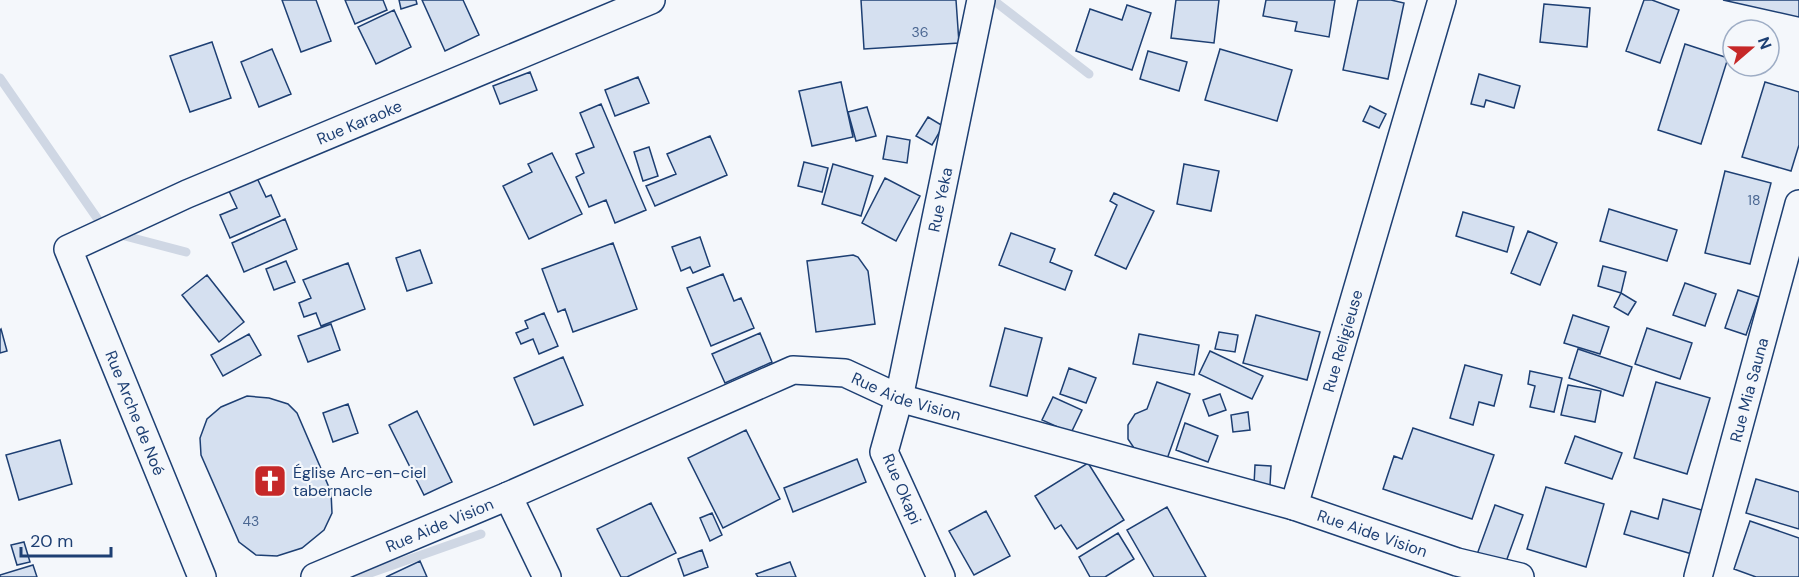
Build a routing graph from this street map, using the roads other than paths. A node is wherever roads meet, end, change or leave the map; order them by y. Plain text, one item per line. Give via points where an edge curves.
1 (651, 0) edge
2 (981, 0) edge
3 (1442, 0) edge
4 (1799, 204) edge
5 (68, 249) joint
6 (899, 398) junction
7 (508, 496) junction
8 (1294, 506) junction
9 (1462, 569) edge
10 (202, 577) edge
11 (315, 577) edge
12 (548, 577) edge
13 (941, 577) edge
14 (1520, 577) edge
15 (1698, 577) edge

1 - 5 street, Rue Karaoke via 187,194
2 - 6 street, Rue Yeka
3 - 8 street, Rue Religieuse
4 - 15 street, Rue Mia Sauna
5 - 10 street, Rue Arche de Noé
6 - 7 street, Rue Aide Vision via 845,373 793,370
6 - 8 street, Rue Aide Vision
6 - 13 street, Rue Okapi via 884,453
7 - 11 street, Rue Aide Vision
7 - 12 street
8 - 9 street, Rue Aide Vision
9 - 14 street, Rue Aide Vision

